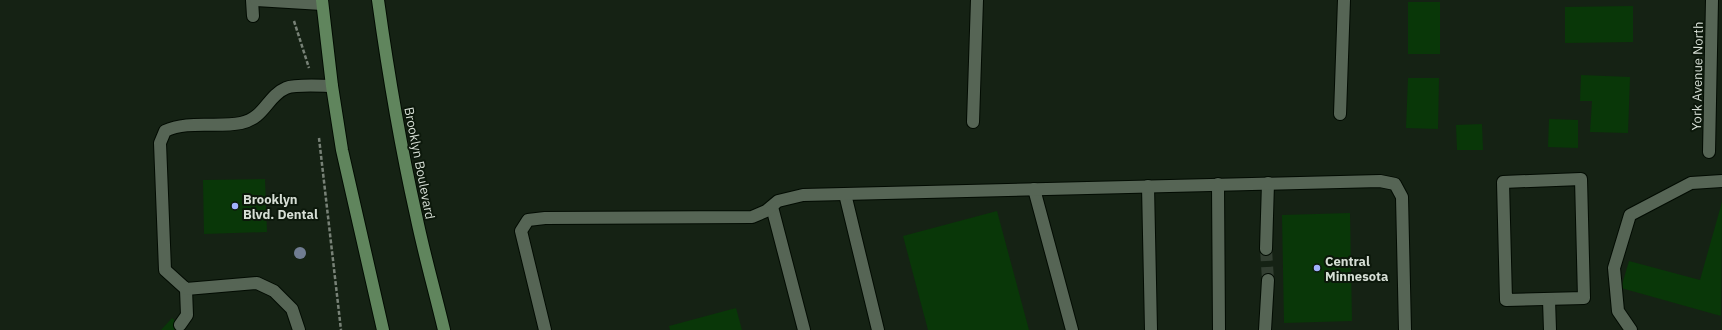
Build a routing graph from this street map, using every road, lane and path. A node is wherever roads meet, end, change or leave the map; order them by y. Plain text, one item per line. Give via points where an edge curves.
1 (252, 0) edge
2 (256, 0) edge
3 (378, 0) edge
4 (977, 0) edge
5 (1344, 0) edge
6 (1712, 0) edge
7 (288, 2) junction
8 (322, 2) edge
9 (254, 16) dead end
10 (315, 86) junction
11 (332, 86) junction
12 (1340, 114) dead end
13 (973, 122) dead end
14 (319, 131) dead end
15 (1709, 152) dead end
16 (1722, 182) edge
17 (1268, 183) junction
18 (1218, 184) junction
19 (1148, 186) junction
20 (1034, 189) junction
21 (845, 194) junction
22 (772, 206) junction
23 (1266, 249) tunnel mouth
24 (1268, 280) tunnel mouth
25 (186, 289) junction
26 (1549, 300) junction
27 (180, 325) dead end
28 (299, 330) edge
29 (341, 330) edge
30 (383, 330) edge
31 (444, 330) edge
32 (545, 330) edge
33 (804, 330) edge
34 (878, 330) edge
35 (1072, 330) edge
36 (1151, 330) edge
37 (1219, 330) edge
38 (1265, 330) edge
39 (1405, 330) edge
40 (1550, 330) edge
41 (1631, 330) edge

1 - 9 street
2 - 7 street
3 - 31 main road, Brooklyn Boulevard via 416,217
4 - 13 street
5 - 12 street
6 - 15 street, York Avenue North
7 - 8 street
7 - 10 path
8 - 11 main road
10 - 11 street
10 - 25 street via 287,88 276,94 258,116 242,123 224,126 175,126 165,131 160,143 165,270
11 - 30 main road via 342,150
14 - 29 path
16 - 41 street via 1691,183 1630,215 1614,268 1618,311
17 - 18 street
17 - 23 street
17 - 39 street via 1380,181 1395,184 1402,197
18 - 19 street
18 - 37 street
19 - 20 street
19 - 36 street
20 - 21 street
20 - 35 street
21 - 22 street via 802,195 778,201
21 - 34 street
22 - 32 street via 752,217 528,220 521,231
22 - 33 street
24 - 38 street
25 - 27 street via 187,315
25 - 28 street via 257,283 274,291 292,309
26 - 26 street via 1584,298 1581,180 1503,182 1506,300
26 - 40 street

